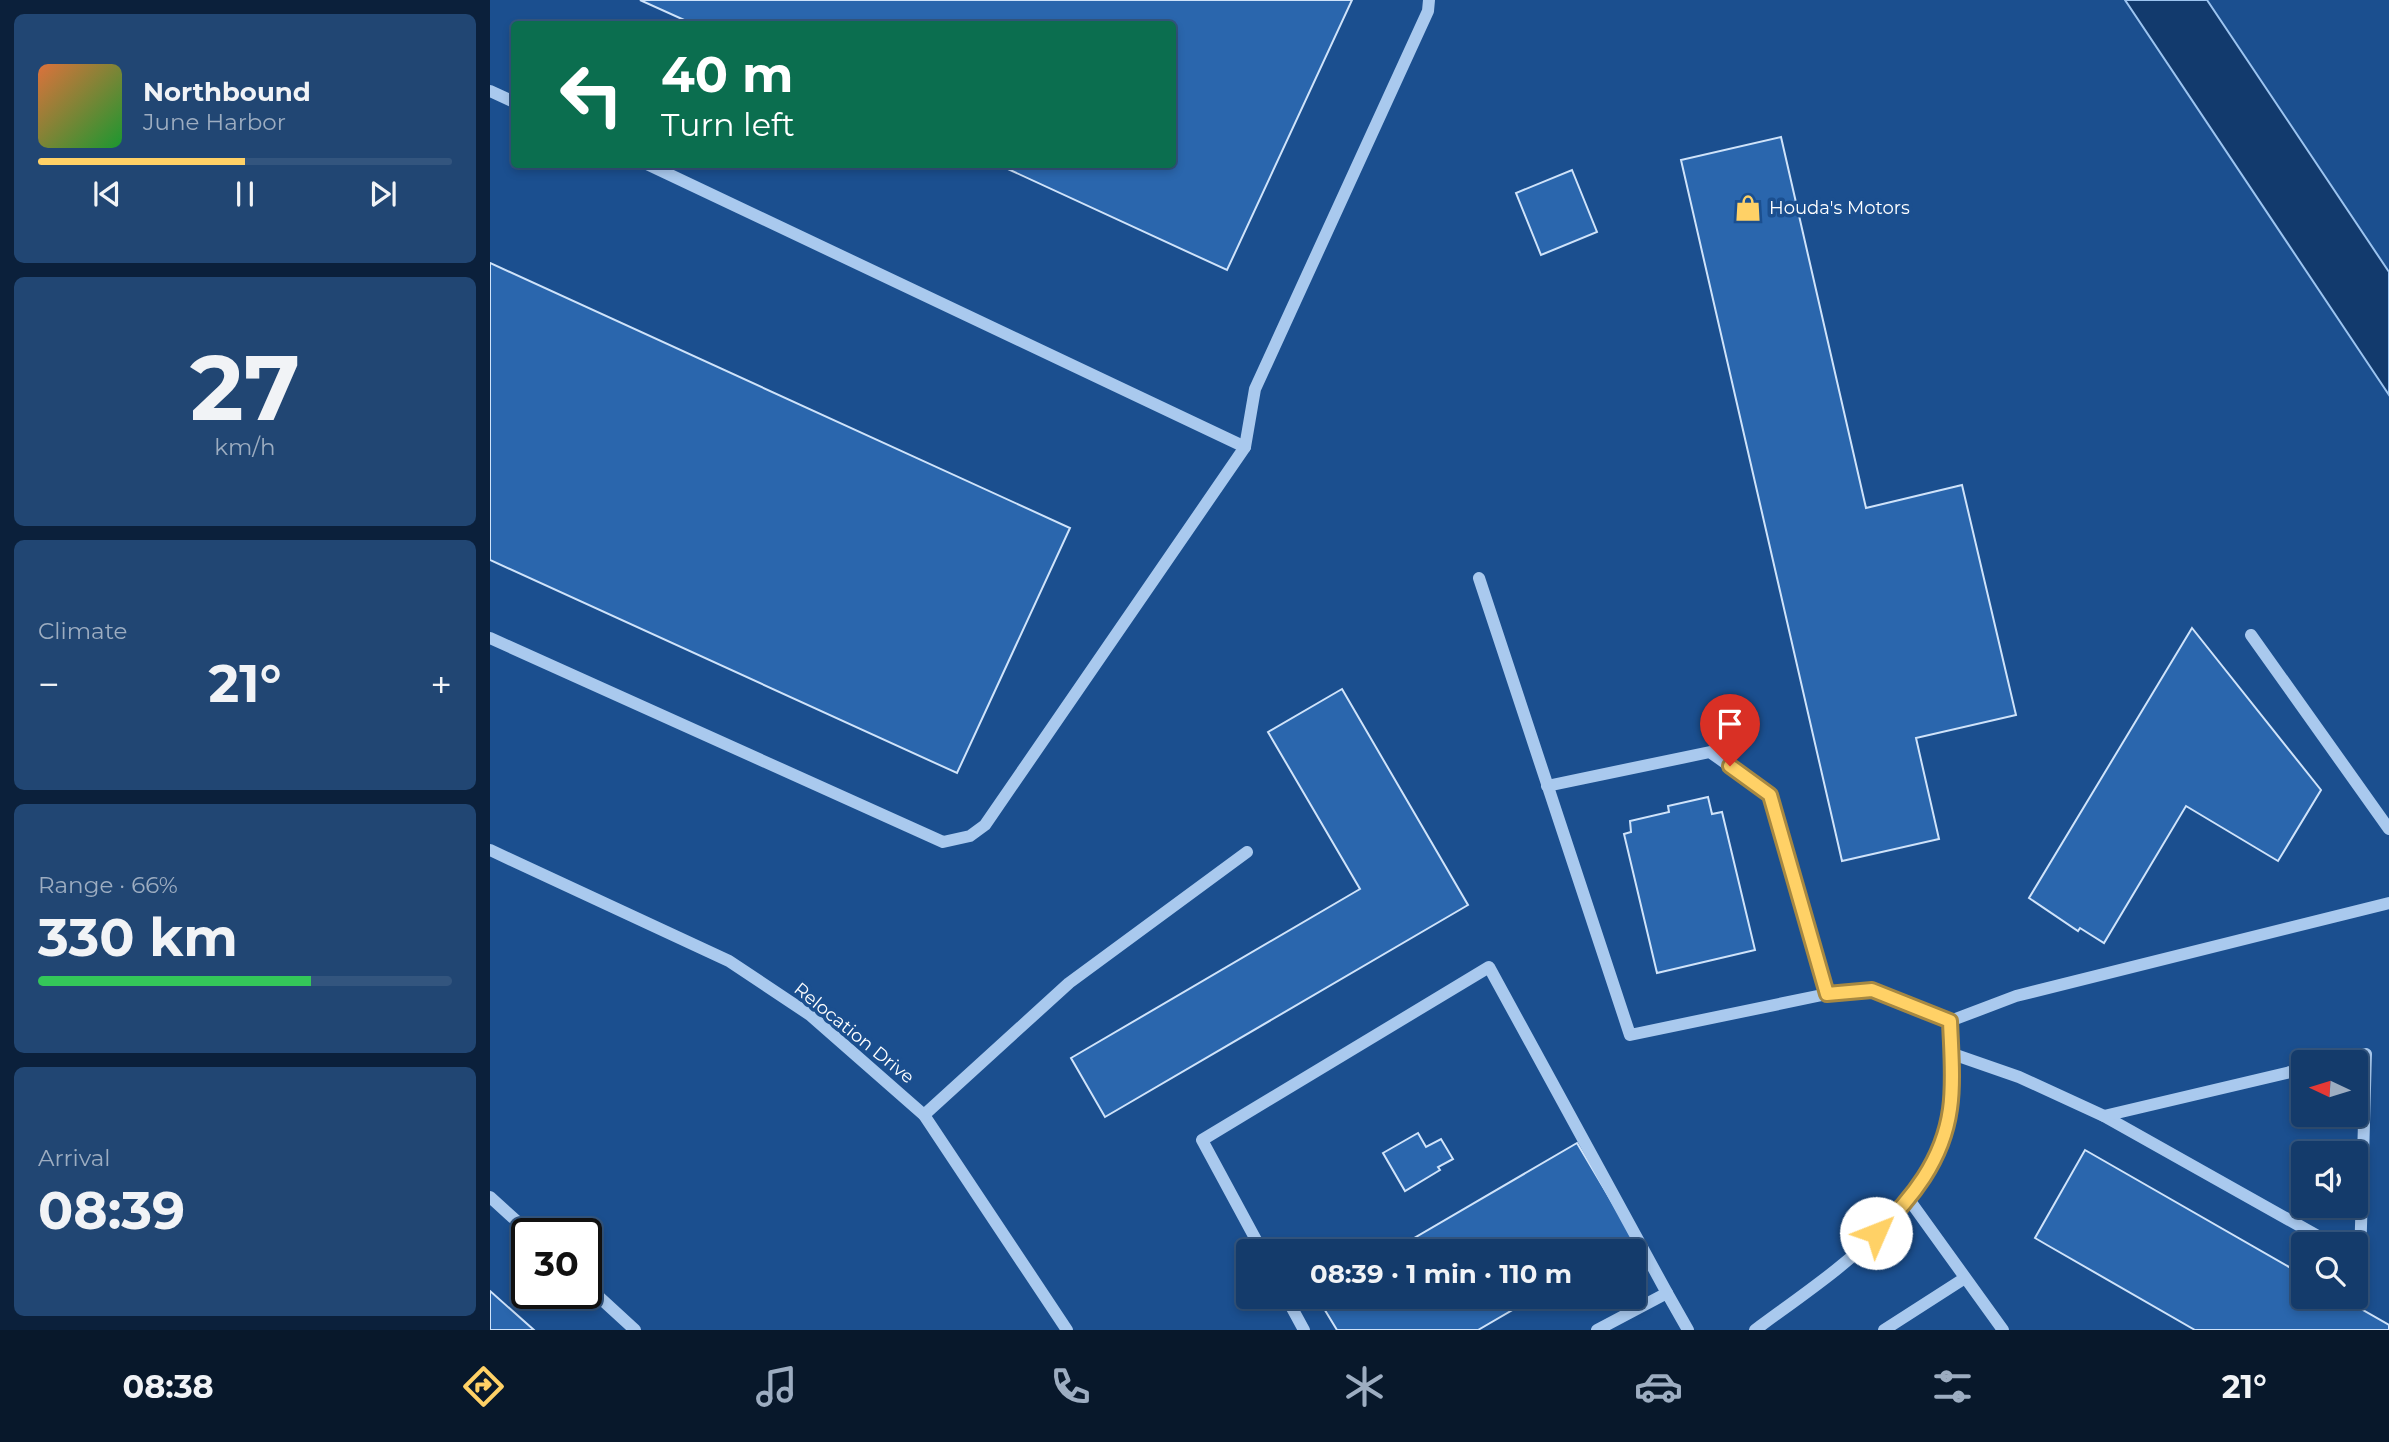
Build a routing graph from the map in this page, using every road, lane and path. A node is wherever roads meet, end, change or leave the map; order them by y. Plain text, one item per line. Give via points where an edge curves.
1 (1429, 0) edge
2 (490, 90) edge
3 (511, 100) edge
4 (655, 168) edge
5 (1245, 447) junction
6 (1479, 578) dead end
7 (2251, 635) dead end
8 (490, 638) edge
9 (1547, 786) junction
10 (2389, 829) edge
11 (490, 850) edge
12 (1247, 852) dead end
13 (2389, 903) edge
14 (1827, 994) junction
15 (1950, 1021) junction
16 (1951, 1053) junction
17 (2291, 1072) edge
18 (924, 1115) junction
19 (2104, 1116) junction
20 (2364, 1127) edge
21 (490, 1197) edge
22 (1910, 1201) junction
23 (513, 1218) edge
24 (2311, 1232) edge
25 (2361, 1232) edge
26 (1256, 1239) edge
27 (1638, 1239) edge
28 (1646, 1255) edge
29 (1965, 1278) junction
30 (1667, 1293) junction
31 (602, 1300) edge
32 (1293, 1309) edge
33 (635, 1330) edge
34 (1067, 1330) edge
35 (1304, 1330) edge
36 (1597, 1330) edge
37 (1688, 1330) edge
38 (1755, 1330) edge
39 (1884, 1330) edge
40 (2003, 1330) edge

1 - 5 street via 1428,11 1255,389
2 - 3 street
4 - 5 street
5 - 8 street via 985,825 970,836 943,842
6 - 9 street
7 - 10 street
9 - 14 street via 1710,752 1770,795
9 - 14 street via 1630,1035
11 - 18 street, Relocation Drive via 729,961 810,1015
12 - 18 street via 1069,983
13 - 15 street via 2016,996
14 - 15 street via 1872,990
15 - 16 street
16 - 19 street via 2019,1077
16 - 22 street via 1946,1125 1934,1160
17 - 19 street
18 - 34 street, Relocation Drive
19 - 24 street
20 - 25 street
21 - 23 street
22 - 29 street
22 - 38 street via 1843,1265
26 - 27 street via 1202,1140 1489,967
28 - 30 street
29 - 39 street
29 - 40 street
30 - 36 street
30 - 37 street
31 - 33 street
32 - 35 street

